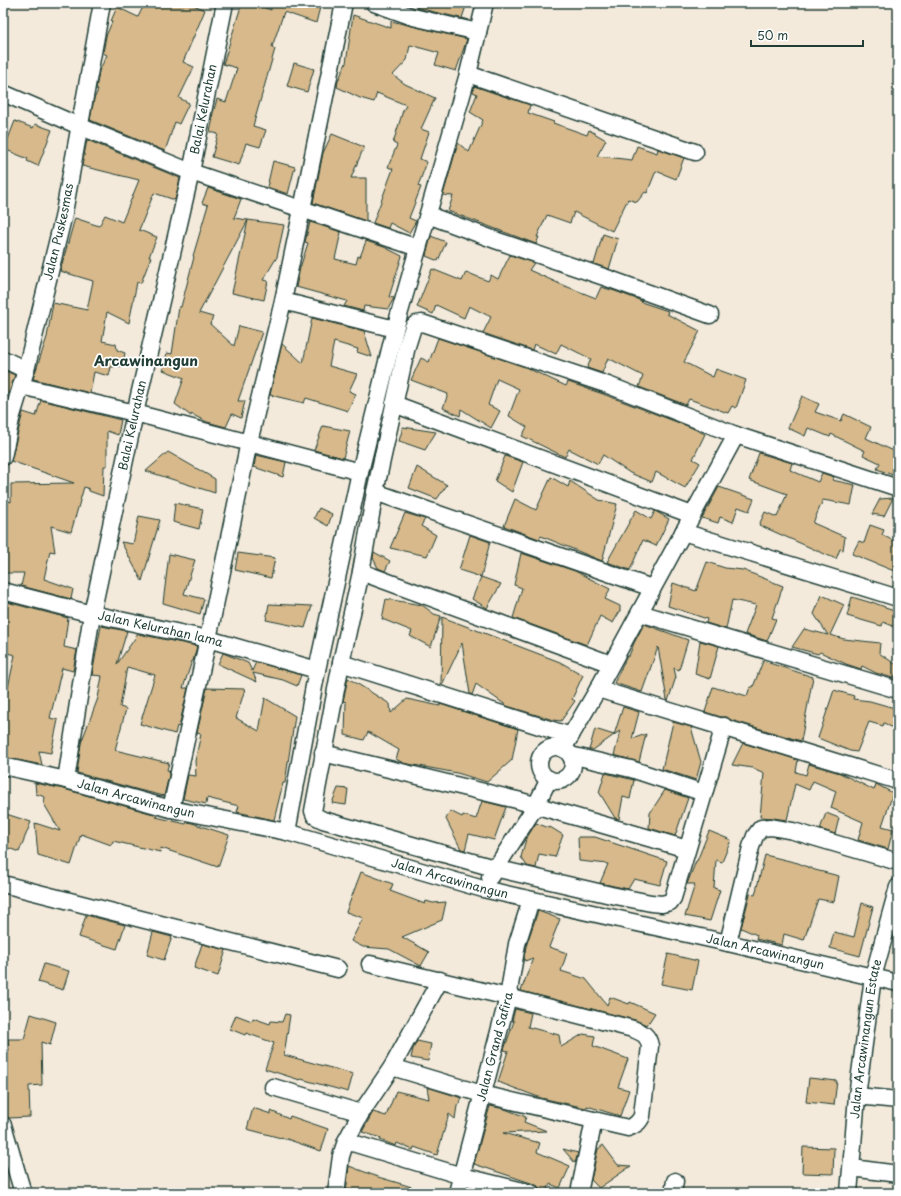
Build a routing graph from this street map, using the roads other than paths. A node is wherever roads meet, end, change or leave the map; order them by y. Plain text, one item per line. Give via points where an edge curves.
1 (102, 3) edge
2 (344, 3) edge
3 (374, 3) edge
4 (485, 3) edge
5 (223, 4) edge
6 (478, 32) junction
7 (468, 74) junction
8 (3, 93) edge
9 (79, 126) junction
10 (695, 152) dead end
11 (191, 172) junction
12 (302, 210) junction
13 (428, 215) junction
14 (418, 248) junction
15 (283, 301) junction
16 (710, 315) dead end
17 (395, 329) junction
18 (3, 359) edge
19 (26, 370) junction
20 (21, 386) junction
21 (394, 404) junction
22 (136, 413) junction
23 (7, 417) edge
24 (736, 435) junction
25 (249, 442) junction
26 (3, 457) edge
27 (360, 472) junction
28 (898, 488) edge
29 (375, 492) junction
30 (692, 515) junction
31 (683, 532) junction
32 (361, 572) junction
33 (652, 588) junction
34 (3, 591) edge
35 (898, 598) edge
36 (640, 613) junction
37 (92, 614) junction
38 (208, 639) junction
39 (341, 663) junction
40 (611, 664) junction
41 (317, 670) junction
42 (598, 689) junction
43 (898, 690) edge
44 (724, 726) junction
45 (568, 746) junction
46 (323, 753) junction
47 (3, 766) edge
48 (549, 779) junction
49 (66, 780) junction
50 (898, 781) edge
51 (704, 793) junction
52 (535, 807) junction
53 (171, 809) junction
54 (287, 832) junction
55 (687, 849) junction
56 (898, 862) edge
57 (494, 868) junction
58 (3, 884) edge
59 (898, 887) edge
60 (483, 889) junction
61 (532, 900) junction
62 (728, 943) junction
63 (370, 964) dead end
64 (338, 969) dead end
65 (873, 977) junction
66 (440, 980) junction
67 (898, 983) edge
68 (508, 997) junction
69 (392, 1067) junction
70 (273, 1087) dead end
71 (482, 1094) junction
72 (857, 1096) junction
73 (898, 1100) edge
74 (360, 1113) junction
75 (594, 1120) junction
76 (3, 1125) edge
77 (346, 1141) junction
78 (852, 1168) junction
79 (898, 1174) edge
80 (462, 1176) junction
81 (23, 1193) edge
82 (336, 1193) edge
83 (457, 1193) edge
84 (531, 1193) edge
85 (579, 1193) edge
86 (849, 1193) edge

1 - 9 street, Jalan Puskesmas
2 - 12 street
3 - 6 street via 413,17
4 - 6 street
5 - 11 street, Balai Kelurahan
6 - 7 street
7 - 10 street
7 - 13 street
8 - 9 street
9 - 11 street
9 - 19 street, Jalan Puskesmas via 63,218
11 - 12 street
11 - 22 street, Balai Kelurahan
12 - 14 street
12 - 15 street
13 - 14 street
13 - 16 street
14 - 17 street
15 - 17 street
15 - 25 street
17 - 27 street
18 - 19 street
19 - 20 street, Jalan Puskesmas
20 - 22 street
20 - 23 street, Jalan Puskesmas
21 - 24 street via 411,332 416,324 422,323 608,385
21 - 29 street
21 - 30 street
22 - 25 street
22 - 37 street, Balai Kelurahan
23 - 26 street, Jalan Puskesmas
24 - 28 street
24 - 30 street
25 - 27 street
25 - 38 street
27 - 41 street
29 - 32 street
29 - 33 street
30 - 31 street
31 - 33 street
31 - 35 street
32 - 39 street
32 - 40 street
33 - 36 street
34 - 37 street, Jalan Kelurahan lama
36 - 40 street
36 - 43 street
37 - 38 street, Jalan Kelurahan lama
37 - 49 street, Balai Kelurahan
38 - 41 street, Jalan Kelurahan lama
38 - 53 street
39 - 45 street
39 - 46 street
40 - 42 street
41 - 54 street
42 - 44 street
42 - 45 street
44 - 50 street
44 - 51 street
45 - 48 street via 572,760 570,772 560,780
45 - 48 street via 547,749 540,757 541,771
45 - 51 street
46 - 52 street via 517,800
46 - 57 street via 313,811 315,816
47 - 49 street, Jalan Arcawinangun
48 - 52 street
49 - 53 street, Jalan Arcawinangun
51 - 55 street
52 - 55 street
52 - 57 street
53 - 54 street, Jalan Arcawinangun
54 - 60 street, Jalan Arcawinangun
55 - 57 street via 673,898 670,902 662,904 611,896
56 - 62 street via 793,831 761,828 751,847
57 - 60 street
58 - 64 street
59 - 65 street, Jalan Arcawinangun Estate
60 - 61 street, Jalan Arcawinangun
61 - 62 street, Jalan Arcawinangun
61 - 68 street, Jalan Grand Safira via 517,944
62 - 65 street, Jalan Arcawinangun
63 - 66 street
65 - 67 street, Jalan Arcawinangun
65 - 72 street, Jalan Arcawinangun Estate
66 - 68 street
66 - 69 street
68 - 71 street, Jalan Grand Safira
68 - 75 street via 633,1029 649,1038 640,1121 628,1128
69 - 71 street
69 - 74 street
70 - 74 street
71 - 75 street
71 - 80 street, Jalan Grand Safira
72 - 73 street
72 - 78 street, Jalan Arcawinangun Estate
74 - 77 street
75 - 85 street
76 - 81 street
77 - 80 street
77 - 82 street via 341,1156
78 - 79 street
78 - 86 street, Jalan Arcawinangun Estate
80 - 83 street, Jalan Grand Safira
80 - 84 street

